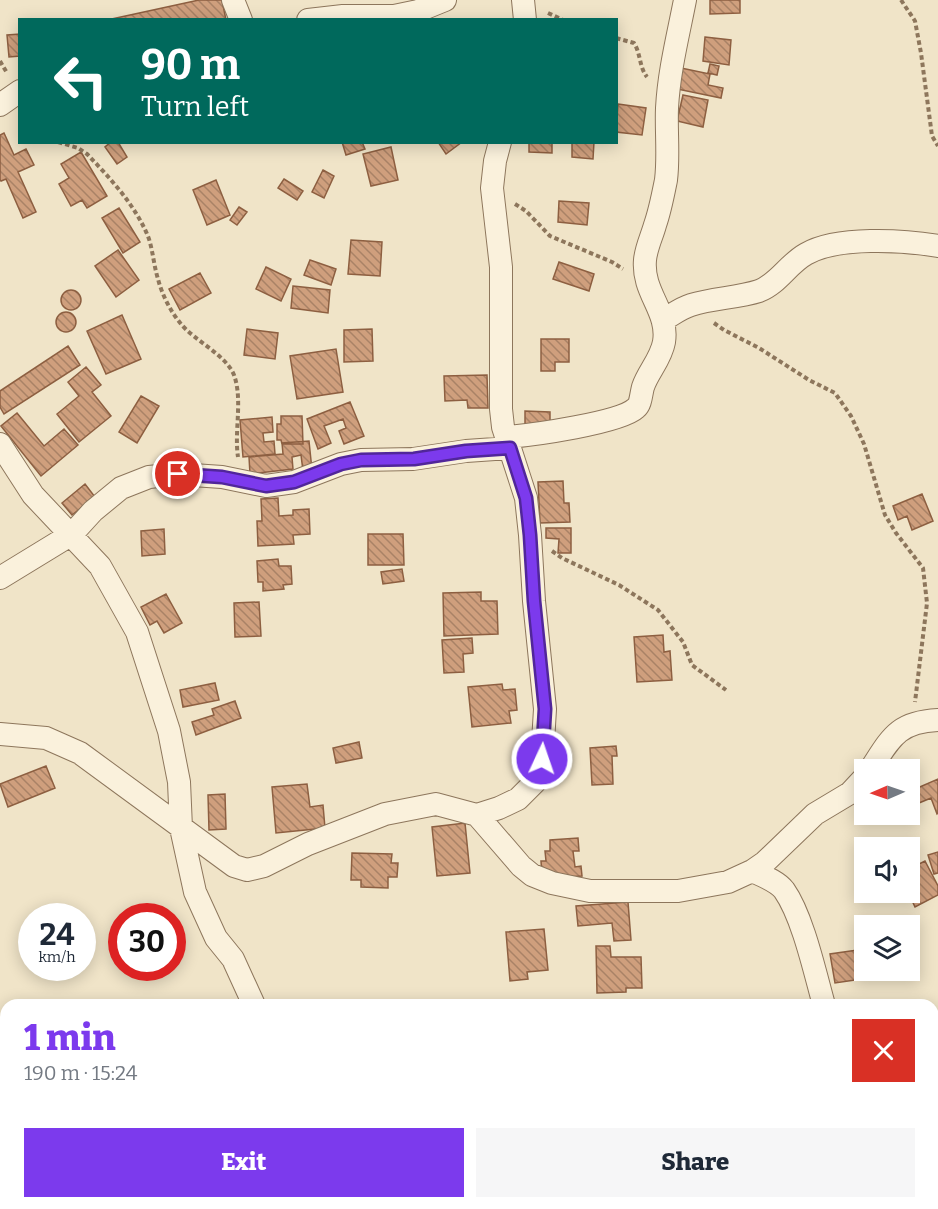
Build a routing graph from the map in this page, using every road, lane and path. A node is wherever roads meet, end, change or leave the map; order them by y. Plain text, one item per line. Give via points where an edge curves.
1 (233, 0) edge
2 (445, 0) edge
3 (524, 0) edge
4 (685, 0) edge
5 (901, 0) edge
6 (240, 18) edge
7 (326, 18) edge
8 (525, 18) edge
9 (618, 39) edge
10 (669, 88) junction
11 (18, 92) edge
12 (0, 105) edge
13 (65, 144) edge
14 (499, 144) edge
15 (938, 146) edge
16 (492, 188) junction
17 (938, 246) edge
18 (647, 286) junction
19 (689, 305) junction
20 (663, 320) junction
21 (509, 442) junction
22 (0, 444) edge
23 (241, 482) junction
24 (72, 534) junction
25 (530, 535) junction
26 (0, 578) edge
27 (726, 690) dead end
28 (938, 720) edge
29 (912, 723) junction
30 (0, 734) edge
31 (878, 759) edge
32 (854, 789) edge
33 (477, 815) junction
34 (182, 828) junction
35 (752, 871) junction
36 (251, 999) edge
37 (822, 999) edge

1 - 6 street
2 - 7 street via 394,16
3 - 8 street
4 - 10 street
5 - 15 path via 915,21 932,135
9 - 10 path via 634,44 648,78
10 - 18 street via 667,170 645,259
11 - 12 street
13 - 23 path via 87,154 133,208 150,242 158,281 170,307 181,324 233,373 238,389 237,453
14 - 16 street
16 - 18 path via 526,211 550,236 612,262
16 - 21 street via 501,267 501,409
17 - 19 street via 885,241 821,248 791,264 776,281 761,290
18 - 20 street
19 - 20 street
19 - 29 path via 724,330 835,393 850,416 864,444 885,515 923,568 927,603
20 - 21 street via 661,352 633,411
21 - 23 street via 414,459 361,460 294,482 266,486
21 - 25 street via 526,498
22 - 24 street via 33,495
23 - 24 street via 178,474 149,477 121,488
24 - 26 street
24 - 34 street via 100,566 136,632 169,731 179,782
25 - 27 path via 562,558 619,585 658,610 683,642 692,665
25 - 33 street via 545,709 542,759 535,782 518,799
28 - 29 street
29 - 31 street via 895,734
30 - 34 street via 46,738 80,753
32 - 35 street via 815,814
33 - 34 street via 436,804 385,814 248,870 224,861
33 - 35 street via 532,875 568,887 590,891 678,891 728,882
34 - 36 street via 195,892 216,938 234,959
35 - 37 street via 783,889 808,948

